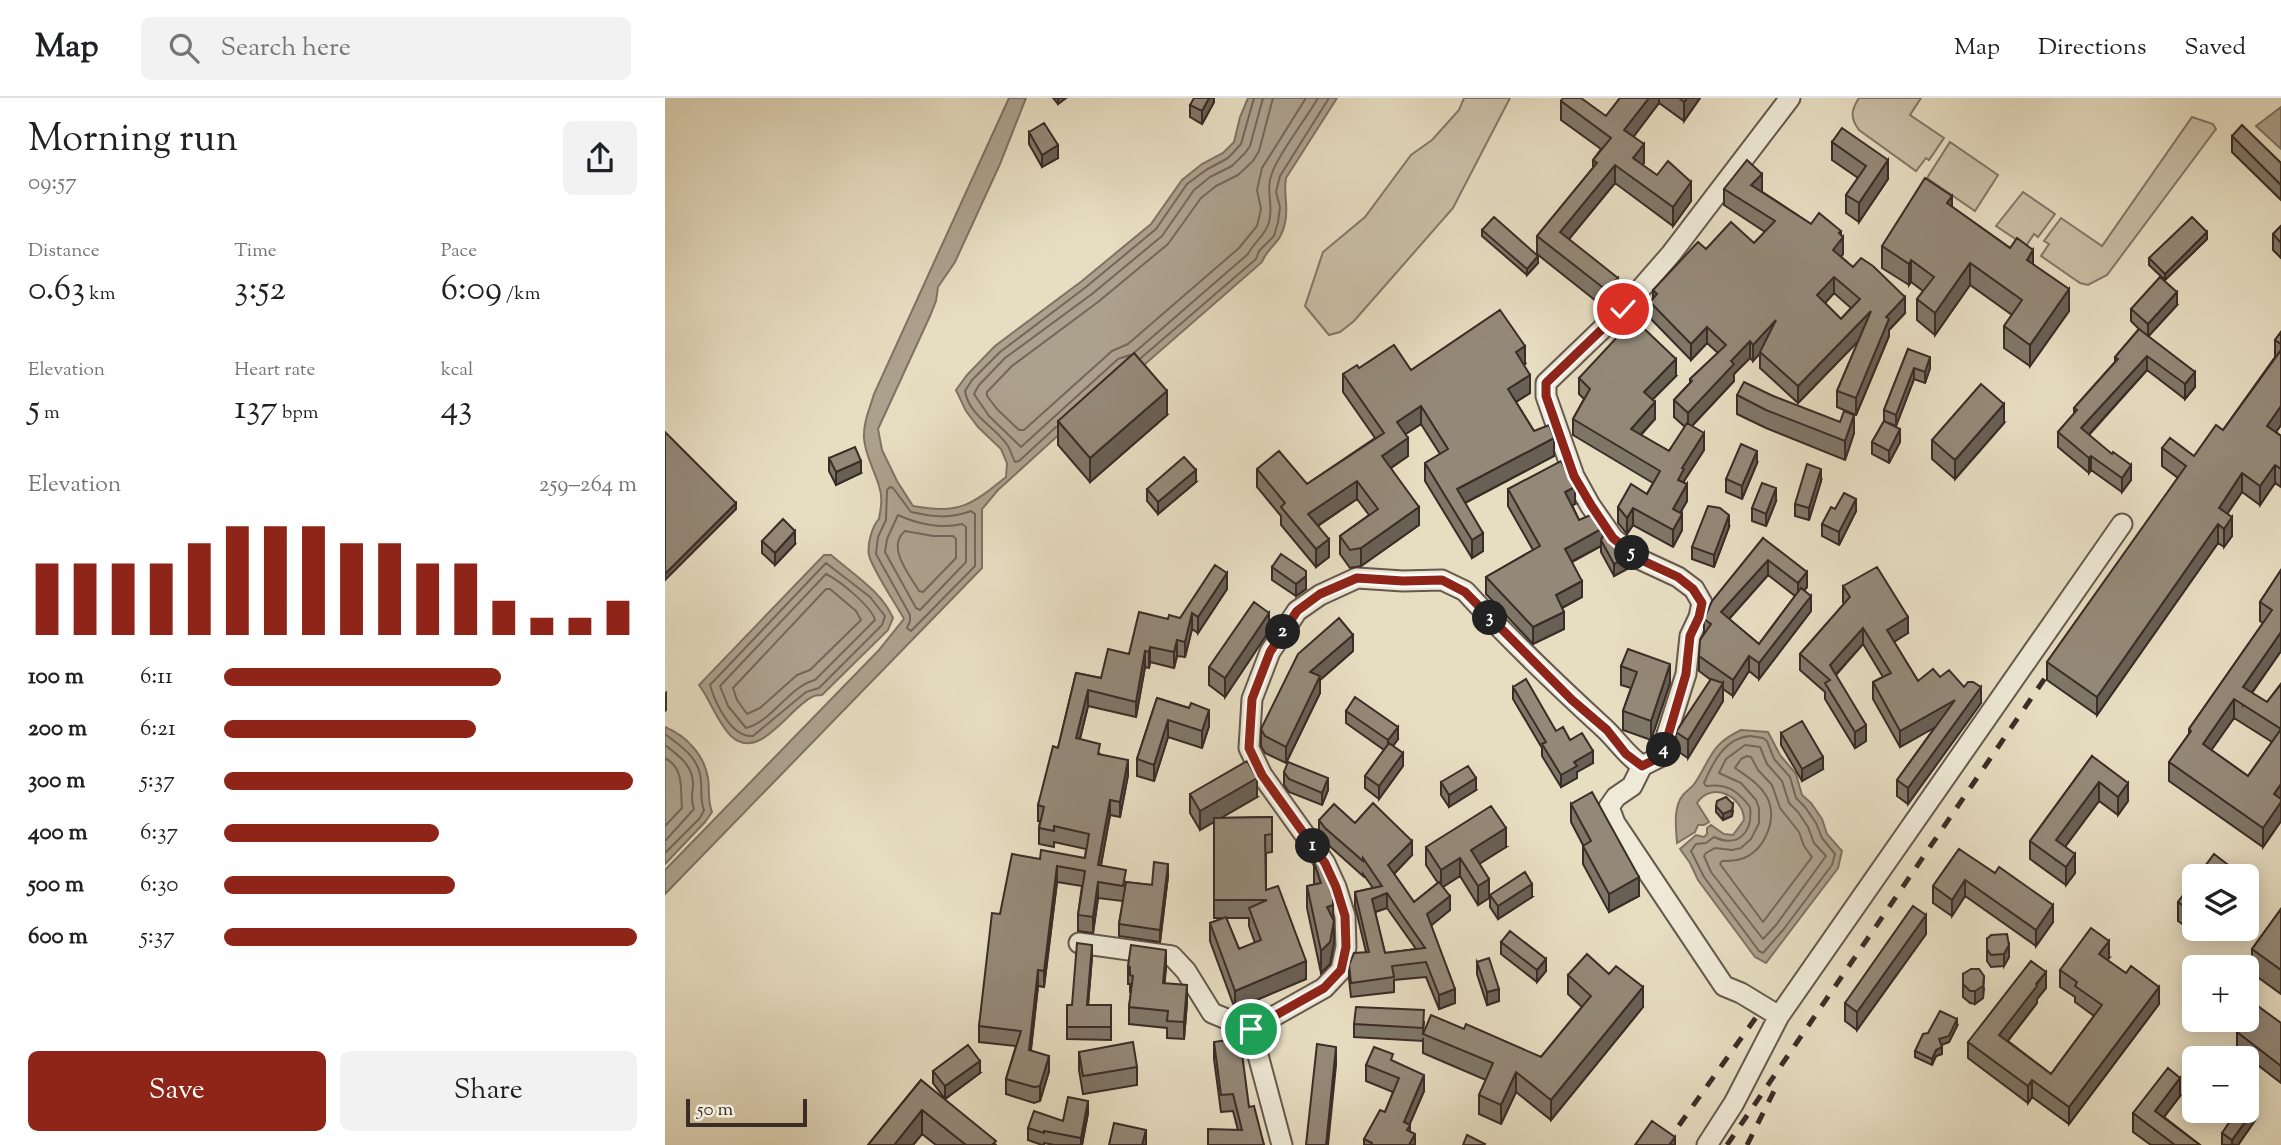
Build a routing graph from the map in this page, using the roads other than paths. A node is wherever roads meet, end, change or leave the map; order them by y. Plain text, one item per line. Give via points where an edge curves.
1 (1790, 98) edge
2 (2122, 524) dead end
3 (1642, 766) junction
4 (1079, 943) edge
5 (1779, 1016) junction
6 (1251, 1029) junction
7 (1282, 1145) edge
8 (1706, 1145) edge

1 - 3 street via 1671,254 1623,309 1546,383 1546,396 1574,476 1613,538 1637,558 1678,577 1702,603 1662,756
2 - 5 street
3 - 5 street via 1632,786 1609,807 1615,823 1724,986
3 - 6 street via 1465,592 1442,580 1357,578 1320,594 1297,611 1270,652 1252,699 1249,748 1262,775 1325,863 1345,916 1346,947 1341,970 1324,988
4 - 6 street via 1173,956 1212,1013
5 - 8 street via 1734,1103
6 - 7 street

